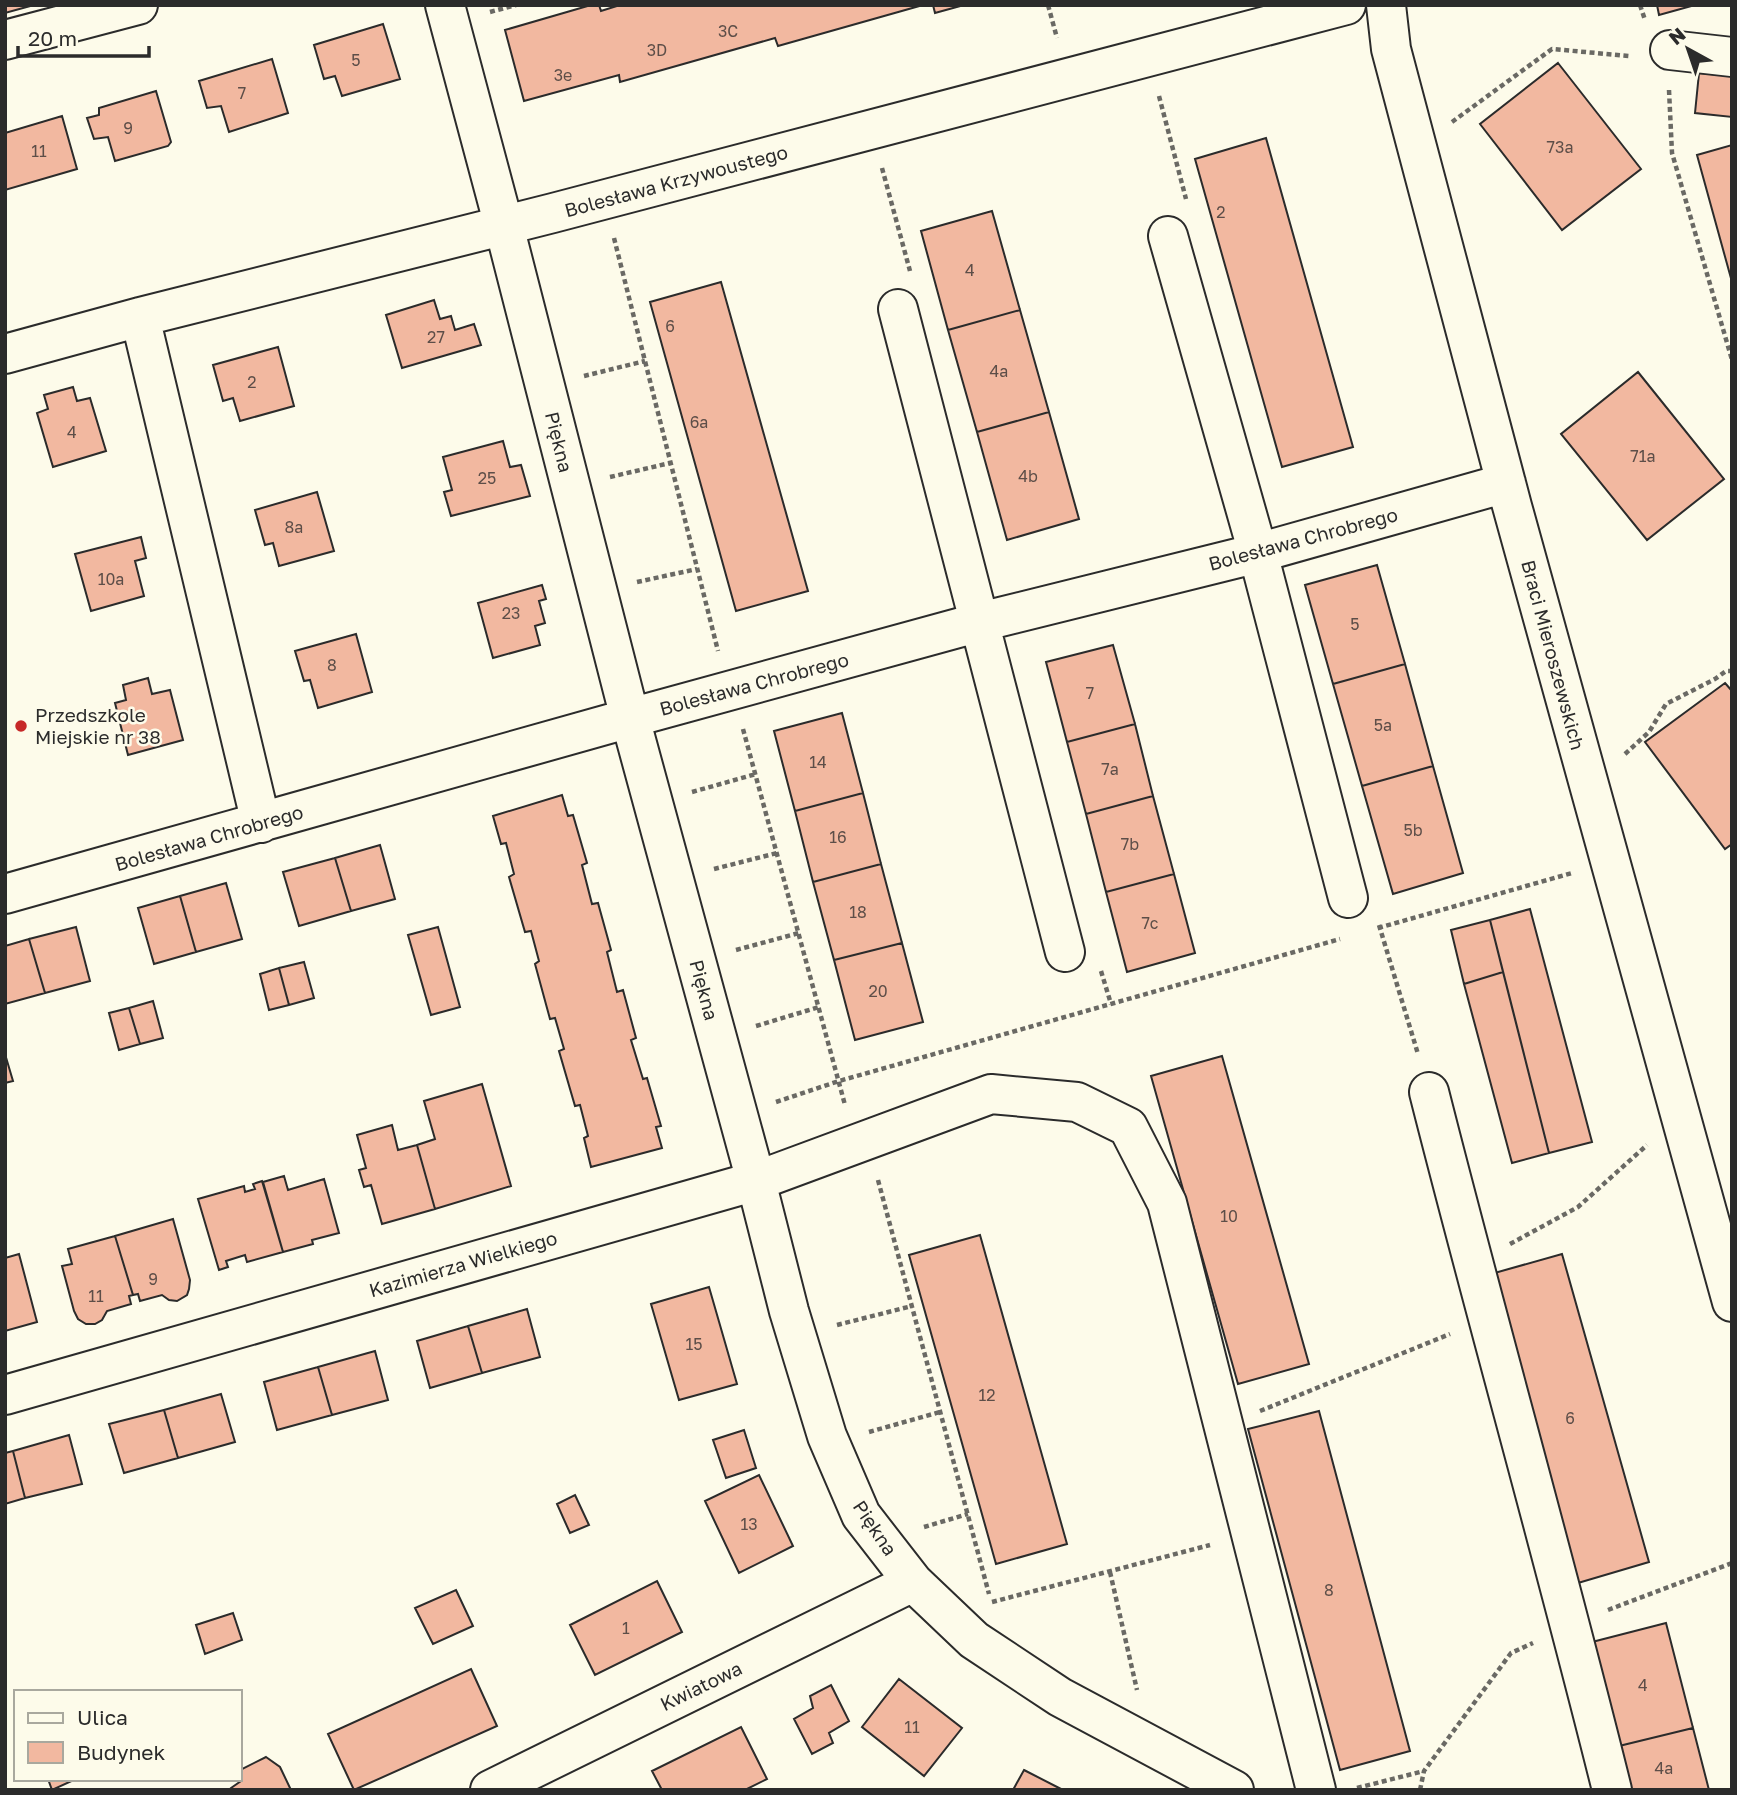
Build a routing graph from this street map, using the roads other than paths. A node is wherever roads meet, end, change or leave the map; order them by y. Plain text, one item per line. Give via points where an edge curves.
1 (138, 5) edge
2 (445, 5) edge
3 (1346, 5) edge
4 (1386, 5) edge
5 (5, 40) edge
6 (1732, 57) edge
7 (1660, 65) road end
8 (504, 226) junction
9 (1168, 236) dead end
10 (898, 309) dead end
11 (140, 317) junction
12 (5, 354) edge
13 (1506, 483) junction
14 (1258, 553) junction
15 (979, 622) junction
16 (630, 718) junction
17 (261, 824) junction
18 (5, 894) edge
19 (1359, 916) road end
20 (1065, 952) dead end
21 (1429, 1092) road end
22 (756, 1181) junction
23 (1732, 1302) edge
24 (5, 1395) edge
25 (913, 1582) junction
26 (490, 1790) edge
27 (1234, 1790) edge
28 (1316, 1790) edge
29 (1612, 1790) edge

1 - 5 street
2 - 8 street, Piękna
3 - 8 street, Bolesława Krzywoustego
4 - 13 street, Braci Mieroszewskich via 1391,49
6 - 7 street
8 - 11 street, Bolesława Krzywoustego
8 - 16 street, Piękna
9 - 14 street
10 - 15 street
11 - 12 street, Bolesława Krzywoustego
11 - 17 street
13 - 14 street, Bolesława Chrobrego
13 - 23 street, Braci Mieroszewskich
14 - 15 street, Bolesława Chrobrego
14 - 19 street
15 - 16 street, Bolesława Chrobrego
15 - 20 street
16 - 17 street, Bolesława Chrobrego
16 - 22 street, Piękna
17 - 18 street, Bolesława Chrobrego
21 - 29 street
22 - 24 street, Kazimierza Wielkiego
22 - 25 street, Piękna via 827,1436 861,1515
22 - 28 street, Kazimierza Wielkiego via 991,1094 1077,1102 1128,1127 1167,1203
25 - 26 street, Kwiatowa
25 - 27 street, Piękna via 974,1640 1049,1690

